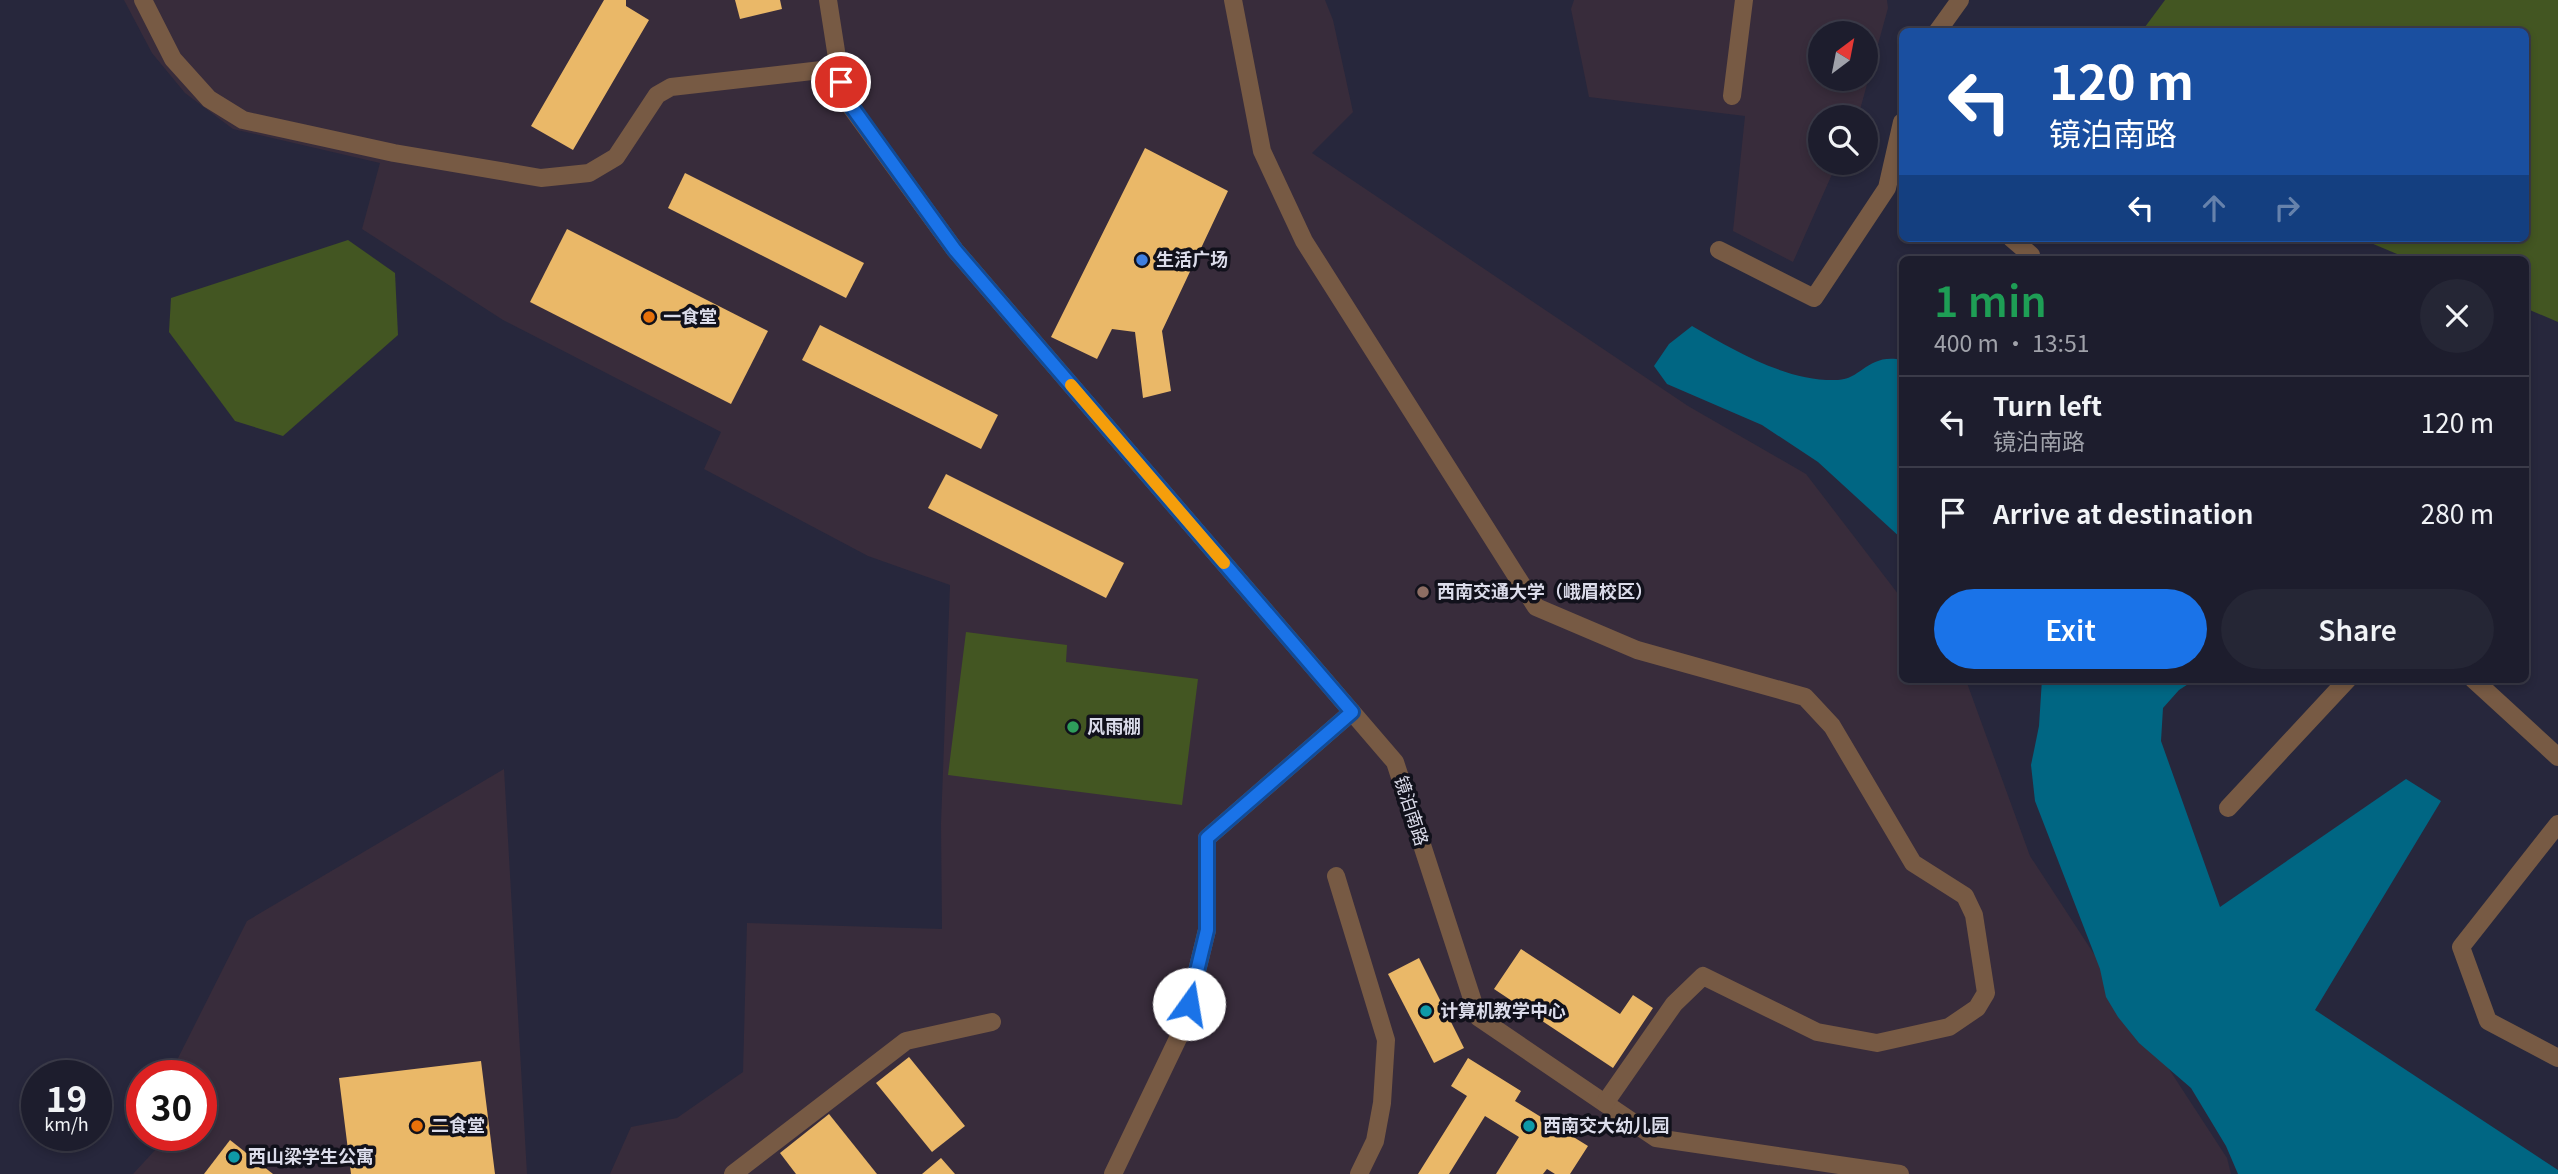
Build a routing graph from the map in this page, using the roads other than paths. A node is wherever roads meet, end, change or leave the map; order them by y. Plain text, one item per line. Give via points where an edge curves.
1 (143, 0) edge
2 (828, 0) edge
3 (1233, 0) edge
4 (1744, 0) edge
5 (1960, 0) edge
6 (1940, 28) edge
7 (839, 68) junction
8 (1732, 96) dead end
9 (1899, 146) edge
10 (2016, 242) edge
11 (1720, 250) dead end
12 (2031, 256) edge
13 (2344, 683) edge
14 (2477, 683) edge
15 (1352, 712) junction
16 (2558, 757) edge
17 (2228, 808) dead end
18 (2558, 824) edge
19 (1336, 876) dead end
20 (992, 1023) dead end
21 (2558, 1058) edge
22 (1605, 1103) junction
23 (733, 1174) edge
24 (1113, 1174) edge
25 (1359, 1174) edge
26 (1900, 1174) edge

1 - 7 street via 173,60 209,99 243,120 394,153 541,178 589,173 616,157 657,95 671,87
2 - 7 street, 镜泊南路
3 - 22 street via 1262,151 1304,241 1536,607 1637,650 1805,697 1832,726 1913,863 1965,895 1974,915 1986,993 1977,1008 1949,1027 1877,1043 1817,1032 1703,976 1674,1004
4 - 8 street
5 - 6 street
7 - 15 street, 镜泊南路 via 844,96 955,250
9 - 11 street via 1887,188 1814,298
10 - 12 street
13 - 17 street
14 - 16 street
15 - 22 street, 镜泊南路 via 1395,762 1478,1017
15 - 24 street via 1207,838 1207,930 1183,1028
18 - 21 street via 2461,947 2487,1021
19 - 25 street via 1386,1040 1375,1141
20 - 23 street via 906,1041
22 - 26 street, 镜泊南路 via 1656,1138

